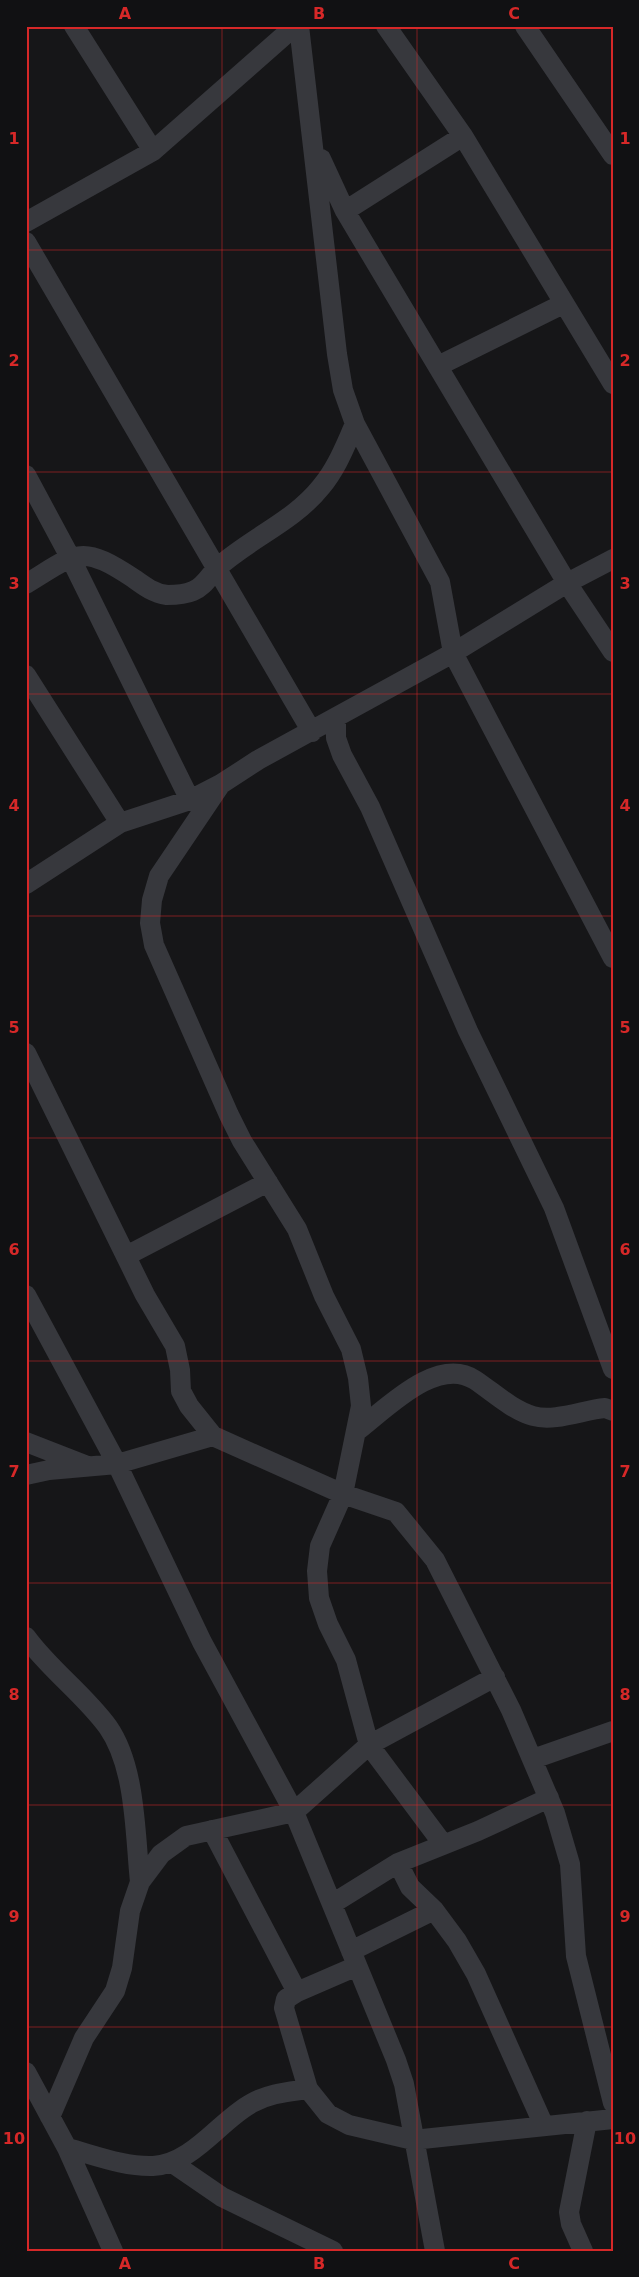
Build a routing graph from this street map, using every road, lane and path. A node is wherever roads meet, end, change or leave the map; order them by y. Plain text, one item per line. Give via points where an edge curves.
1 (74, 26) edge
2 (295, 26) edge
3 (299, 26) edge
4 (386, 26) edge
5 (525, 26) edge
6 (463, 136) junction
7 (314, 145) junction
8 (153, 150) junction
9 (613, 155) edge
10 (345, 211) junction
11 (26, 222) edge
12 (26, 242) edge
13 (563, 304) junction
14 (438, 366) junction
15 (610, 375) edge
16 (355, 424) junction
17 (26, 476) edge
18 (70, 557) junction
19 (613, 559) edge
20 (218, 568) junction
21 (567, 583) junction
22 (26, 584) edge
23 (613, 652) edge
24 (453, 653) junction
25 (26, 675) edge
26 (336, 718) junction
27 (312, 732) junction
28 (222, 784) junction
29 (190, 800) junction
30 (120, 823) junction
31 (26, 884) edge
32 (612, 954) edge
33 (26, 1053) edge
34 (268, 1182) junction
35 (126, 1256) junction
36 (26, 1295) edge
37 (613, 1369) edge
38 (613, 1411) edge
39 (357, 1431) junction
40 (212, 1436) junction
41 (26, 1442) edge
42 (117, 1464) junction
43 (89, 1466) junction
44 (26, 1475) edge
45 (343, 1494) junction
46 (26, 1637) edge
47 (494, 1677) junction
48 (613, 1731) edge
49 (369, 1746) junction
50 (533, 1759) junction
51 (549, 1798) junction
52 (294, 1812) junction
53 (212, 1830) junction
54 (443, 1844) junction
55 (398, 1863) junction
56 (140, 1882) junction
57 (332, 1904) junction
58 (434, 1910) junction
59 (354, 1958) junction
60 (297, 1992) junction
61 (26, 2072) edge
62 (308, 2089) junction
63 (613, 2103) edge
64 (50, 2117) junction
65 (613, 2119) edge
66 (587, 2122) junction
67 (544, 2126) junction
68 (413, 2140) junction
69 (67, 2148) junction
70 (171, 2162) junction
71 (109, 2249) edge
72 (333, 2251) edge
73 (435, 2251) edge
74 (584, 2251) edge

1 - 8 street
2 - 8 street
3 - 7 street
4 - 6 street
5 - 9 street
6 - 10 street
6 - 13 street
7 - 10 street
7 - 16 street via 337,354 343,390
8 - 11 street
10 - 14 street
12 - 20 street
13 - 14 street
13 - 15 street
14 - 21 street
16 - 20 street via 334,470 321,488 301,508
16 - 24 street via 440,582
17 - 18 street
18 - 20 street via 91,555 105,560 153,592 168,595 192,591 205,583
18 - 22 street
18 - 29 street
19 - 21 street
20 - 27 street
21 - 23 street
21 - 24 street
24 - 26 street
24 - 32 street
25 - 30 street
26 - 27 street
26 - 37 street via 336,738 342,755 370,806 468,1031 554,1208
27 - 28 street via 266,755
28 - 29 street
28 - 34 street via 159,876 150,923 154,945 229,1115
29 - 30 street
30 - 31 street
33 - 35 street
34 - 35 street
34 - 39 street via 297,1229 324,1296 351,1349 361,1406
35 - 40 street via 175,1346 182,1391 189,1406
36 - 42 street
38 - 39 street via 605,1408 535,1416 520,1411 472,1378 454,1372 422,1382
39 - 45 street
40 - 42 street
40 - 45 street
41 - 43 street
42 - 43 street
42 - 52 street via 202,1642
43 - 44 street
45 - 47 street via 396,1512 405,1521 435,1560
45 - 49 street via 320,1546 317,1571 319,1598 346,1660
46 - 56 street via 108,1727 122,1755 128,1777
47 - 49 street
47 - 50 street
48 - 50 street
49 - 52 street
49 - 54 street
50 - 51 street
51 - 54 street
51 - 63 street via 570,1864 576,1956
52 - 53 street
52 - 57 street
53 - 56 street via 186,1836 161,1854
53 - 60 street
54 - 55 street
55 - 57 street
55 - 58 street via 410,1888
56 - 64 street via 130,1911 122,1968 115,1991 84,2038
57 - 59 street
58 - 59 street
58 - 67 street via 476,1974
59 - 60 street
59 - 68 street via 404,2084
60 - 62 street via 286,1999 284,2008
61 - 64 street
62 - 68 street via 328,2114 349,2125
62 - 70 street via 270,2094 251,2103
64 - 69 street
65 - 66 street
66 - 67 street
66 - 74 street via 569,2212
67 - 68 street
68 - 73 street
69 - 70 street via 133,2165 154,2166
69 - 71 street
70 - 72 street via 222,2197

